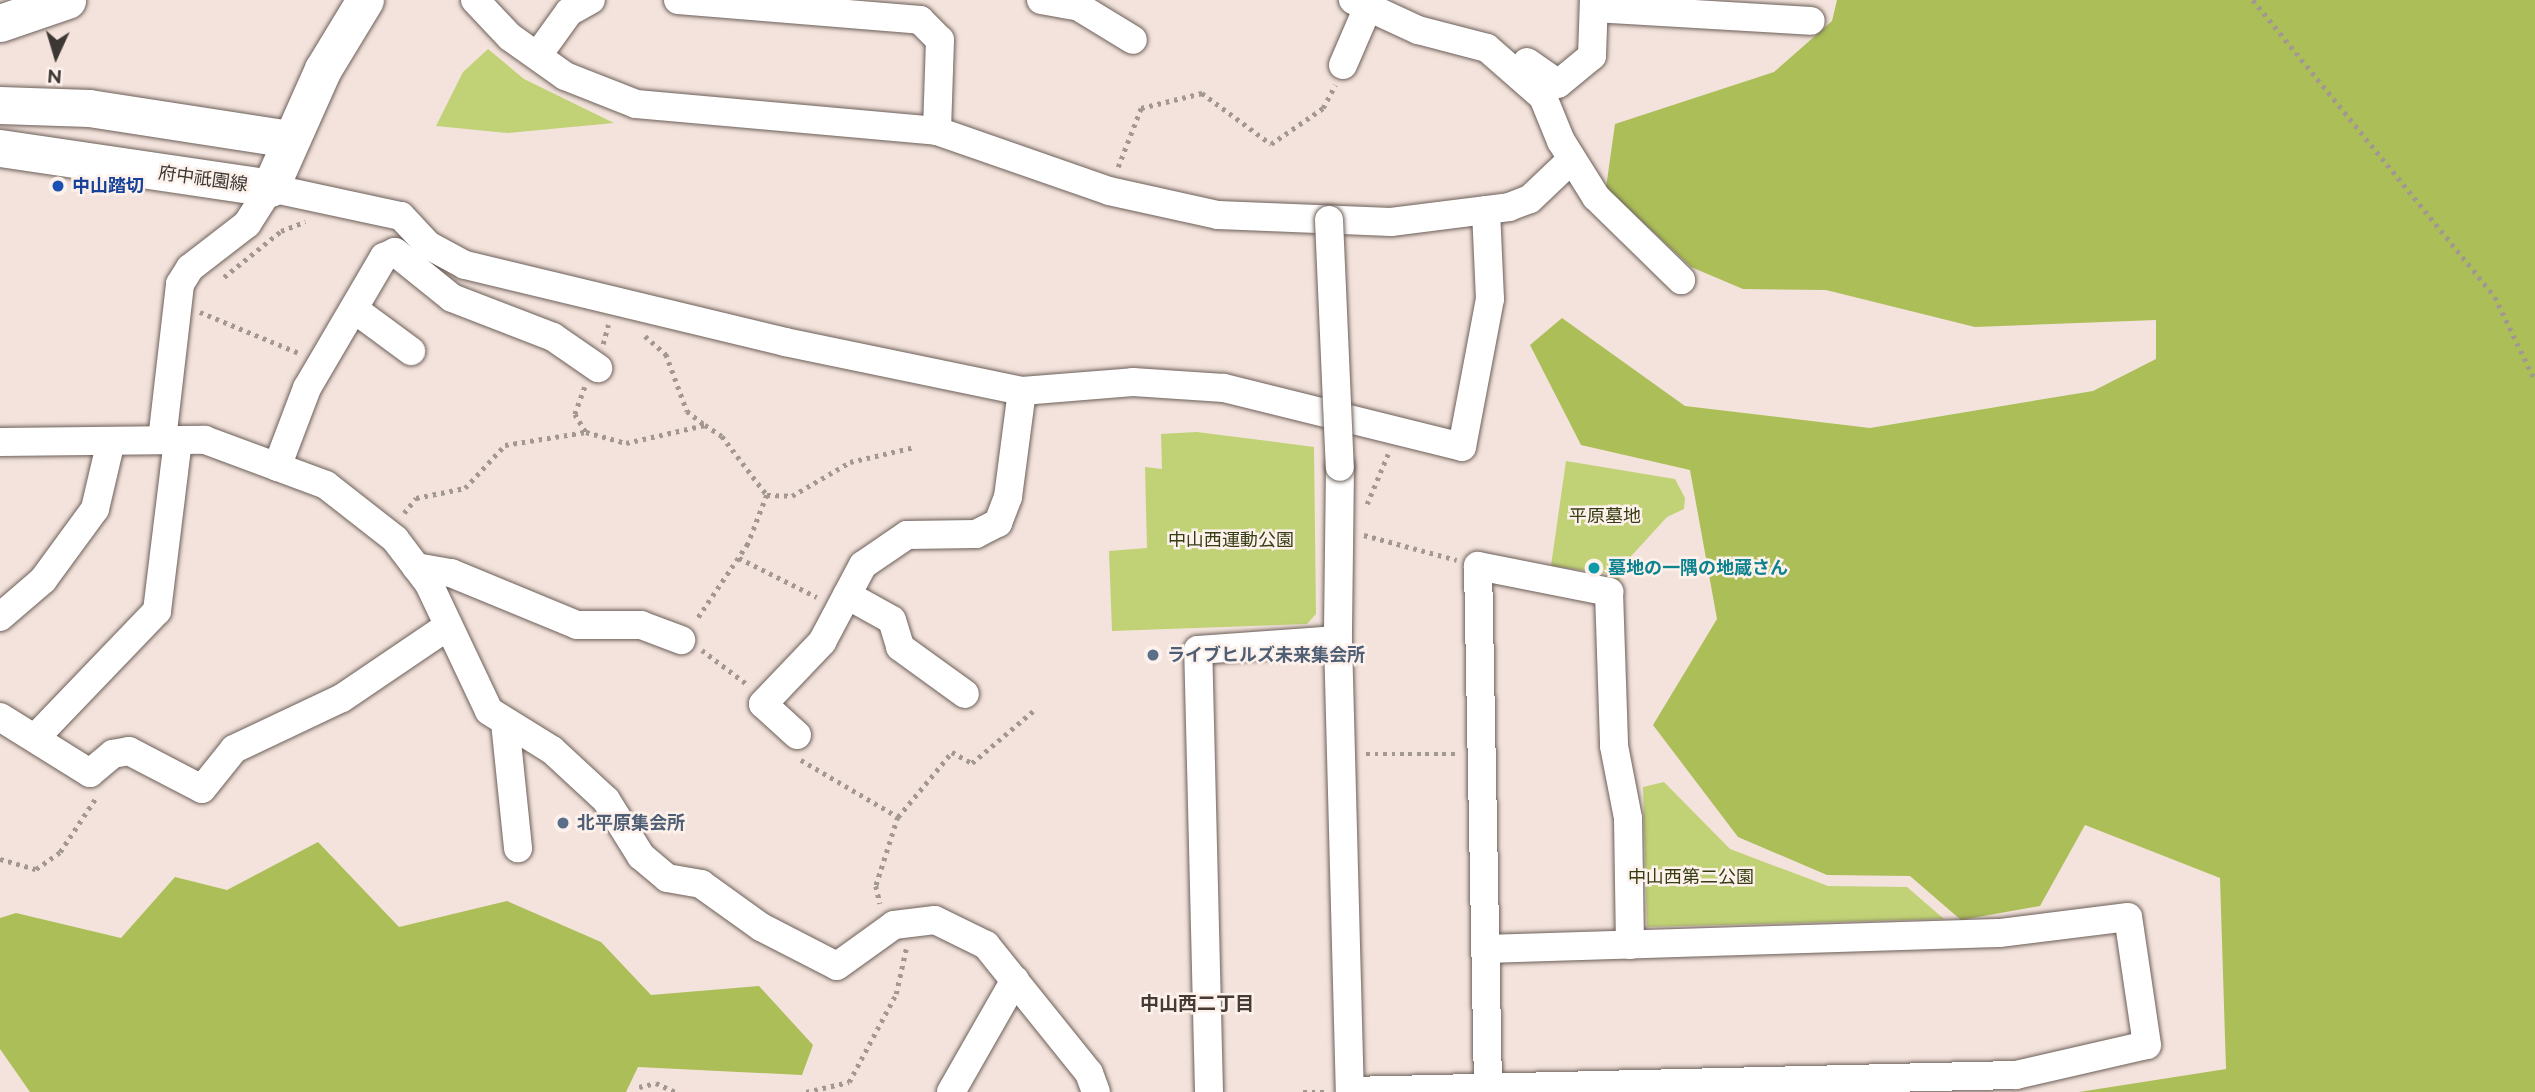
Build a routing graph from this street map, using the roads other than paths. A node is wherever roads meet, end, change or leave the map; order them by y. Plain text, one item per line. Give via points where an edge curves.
1 (67, 0) edge
2 (365, 0) edge
3 (475, 0) edge
4 (591, 0) edge
5 (678, 0) edge
6 (1041, 0) edge
7 (1360, 4) edge
8 (1594, 4) edge
9 (1811, 22) dead end
10 (0, 23) edge
11 (1435, 35) junction
12 (1133, 40) dead end
13 (538, 55) junction
14 (1343, 65) road end
15 (0, 105) edge
16 (937, 131) junction
17 (290, 139) junction
18 (0, 148) edge
19 (1571, 159) junction
20 (270, 188) junction
21 (1486, 210) junction
22 (1329, 220) junction
23 (1681, 280) dead end
24 (354, 309) junction
25 (411, 351) dead end
26 (598, 368) road end
27 (1022, 391) junction
28 (170, 440) junction
29 (0, 442) edge
30 (110, 445) junction
31 (277, 467) junction
32 (416, 567) junction
33 (843, 602) junction
34 (0, 617) edge
35 (447, 627) junction
36 (681, 640) road end
37 (1338, 640) junction
38 (965, 694) dead end
39 (0, 717) edge
40 (505, 722) junction
41 (36, 737) junction
42 (796, 745) road end
43 (518, 848) dead end
44 (1630, 945) junction
45 (1485, 949) junction
46 (1015, 980) junction
47 (1947, 1083) edge
48 (1488, 1086) junction
49 (1624, 1088) edge
50 (1350, 1091) edge
51 (951, 1092) edge
52 (1096, 1092) edge
53 (1209, 1092) edge

1 - 10 main road
2 - 17 main road, 府中祇園線
3 - 13 street
4 - 13 street via 569,12
5 - 16 street via 919,20 940,40
6 - 12 street via 1079,7
7 - 11 street
7 - 14 street
8 - 9 street
8 - 11 street via 1592,56 1558,84 1483,30 1447,28
11 - 19 street via 1487,48 1543,97
13 - 16 street via 565,76 636,104
15 - 17 main road via 89,108
16 - 22 street via 1109,191 1217,215
17 - 20 main road, 府中祇園線
18 - 20 main road, 府中祇園線
19 - 21 street via 1530,199
19 - 23 street via 1596,197
20 - 27 street via 401,216 428,245 466,265
20 - 28 street via 247,225 190,268 180,284
21 - 22 street via 1391,222
21 - 27 street via 1490,299 1462,447 1224,388 1133,382
22 - 37 street, bridge via 1347,530
24 - 25 street
24 - 26 street via 384,257 395,252 452,298 553,337
24 - 31 street via 320,366
27 - 33 street via 1008,497 998,523 976,534 907,535 863,565
28 - 30 street
28 - 31 street via 205,440
28 - 41 street via 156,611
29 - 30 street
30 - 34 street via 95,509 43,580
31 - 32 street via 326,485 388,533
32 - 35 street
32 - 36 street via 451,573 577,625 641,625
33 - 38 street via 892,620 900,647
33 - 42 street via 822,642 763,704
35 - 40 street via 489,711
35 - 41 street via 342,698 234,749 202,789 129,751 113,754 90,773
37 - 50 street
37 - 53 street via 1198,650
39 - 41 street
40 - 43 street
40 - 46 street via 552,750 606,800 641,856 667,878 701,884 761,927 837,965 901,924 935,920 986,945
44 - 45 street
44 - 45 street via 1628,818 1614,746 1609,593 1478,566
44 - 47 street via 2000,933 2128,917 2147,1045 2016,1075
45 - 48 street
46 - 51 street
46 - 52 street via 1089,1073
47 - 49 street
48 - 49 street
48 - 50 street

